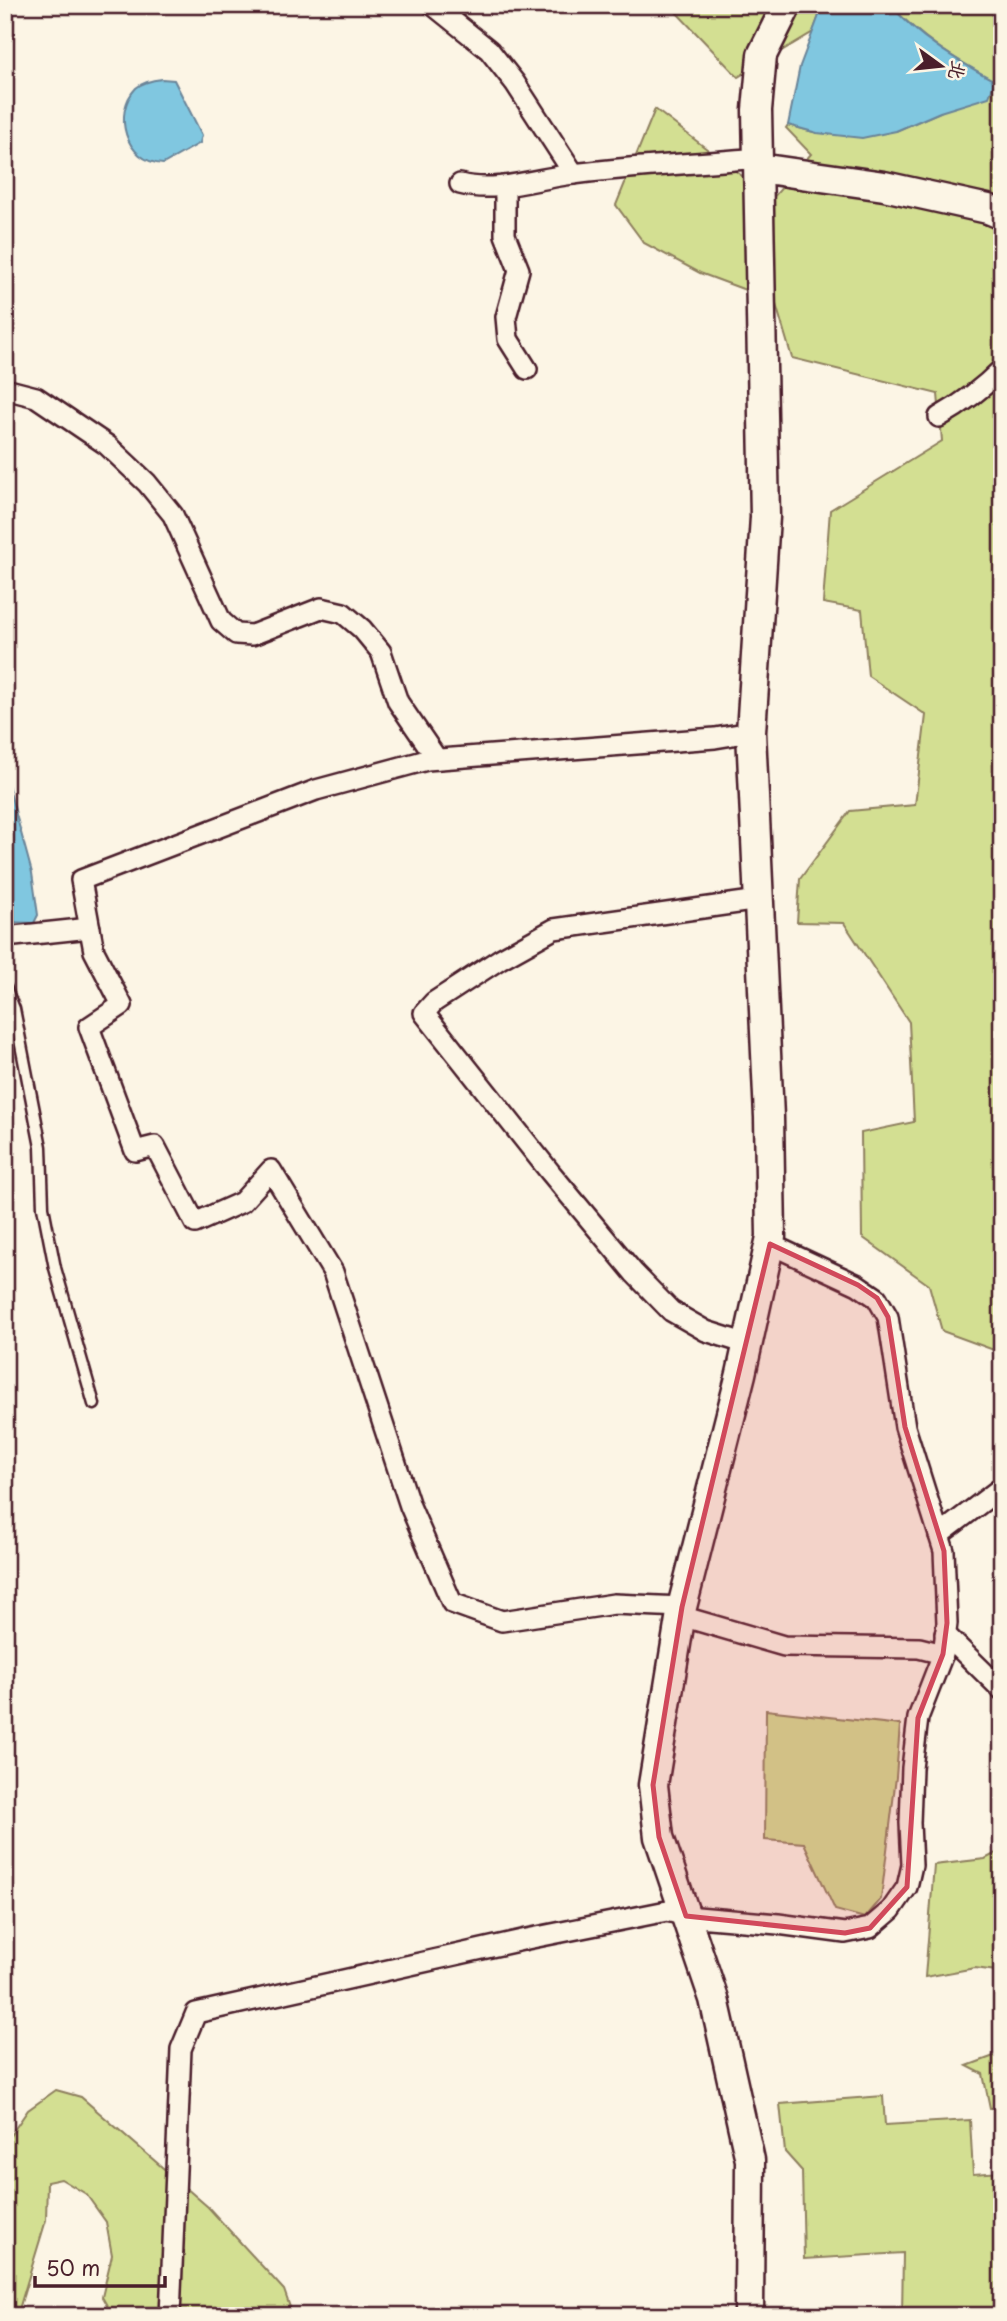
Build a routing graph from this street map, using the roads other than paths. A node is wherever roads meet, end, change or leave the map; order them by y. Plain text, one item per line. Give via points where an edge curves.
1 (433, 5) edge
2 (787, 5) edge
3 (759, 163) junction
4 (574, 174) junction
5 (460, 184) dead end
6 (505, 186) junction
7 (1002, 215) edge
8 (527, 369) dead end
9 (1002, 369) edge
10 (5, 389) edge
11 (939, 417) dead end
12 (751, 732) junction
13 (438, 759) junction
14 (759, 900) junction
15 (90, 928) junction
16 (5, 937) edge
17 (5, 987) edge
18 (770, 1244) junction
19 (747, 1344) junction
20 (94, 1404) dead end
21 (1002, 1487) edge
22 (939, 1535) junction
23 (682, 1612) junction
24 (944, 1644) junction
25 (1002, 1690) edge
26 (686, 1916) junction
27 (170, 2316) edge
28 (750, 2316) edge

1 - 4 street via 489,50
2 - 3 street via 762,55
3 - 4 street
3 - 7 street via 884,186
3 - 12 street via 765,517
4 - 6 street
5 - 6 street
6 - 8 street via 505,235 519,270 506,317 508,340
9 - 11 street
10 - 13 street via 36,397 107,445 147,483 173,515 221,621 236,634 252,635 321,608 343,613 362,629 381,652 398,702
12 - 13 street
12 - 14 street
13 - 15 street via 316,789 81,880
14 - 18 street
14 - 19 street via 554,929 500,959 424,1013 550,1172 671,1311 706,1331
15 - 16 street
15 - 23 street via 94,951 122,1005 89,1027 135,1151 155,1146 195,1223 242,1202 271,1170 334,1272 411,1506 452,1603 502,1621 614,1604
17 - 20 lane via 15,1009 41,1147 43,1207 55,1268
18 - 19 street
18 - 22 street via 858,1285 883,1307 905,1427
19 - 23 street
21 - 22 street
22 - 24 street via 944,1551
23 - 24 street via 784,1646 919,1648
23 - 26 street via 653,1785 659,1837
24 - 25 street
24 - 26 street via 918,1718 912,1768 912,1864 907,1887 891,1910 870,1928 845,1933
26 - 27 street via 667,1911 197,2013 181,2049
26 - 28 street via 714,1999 750,2160

